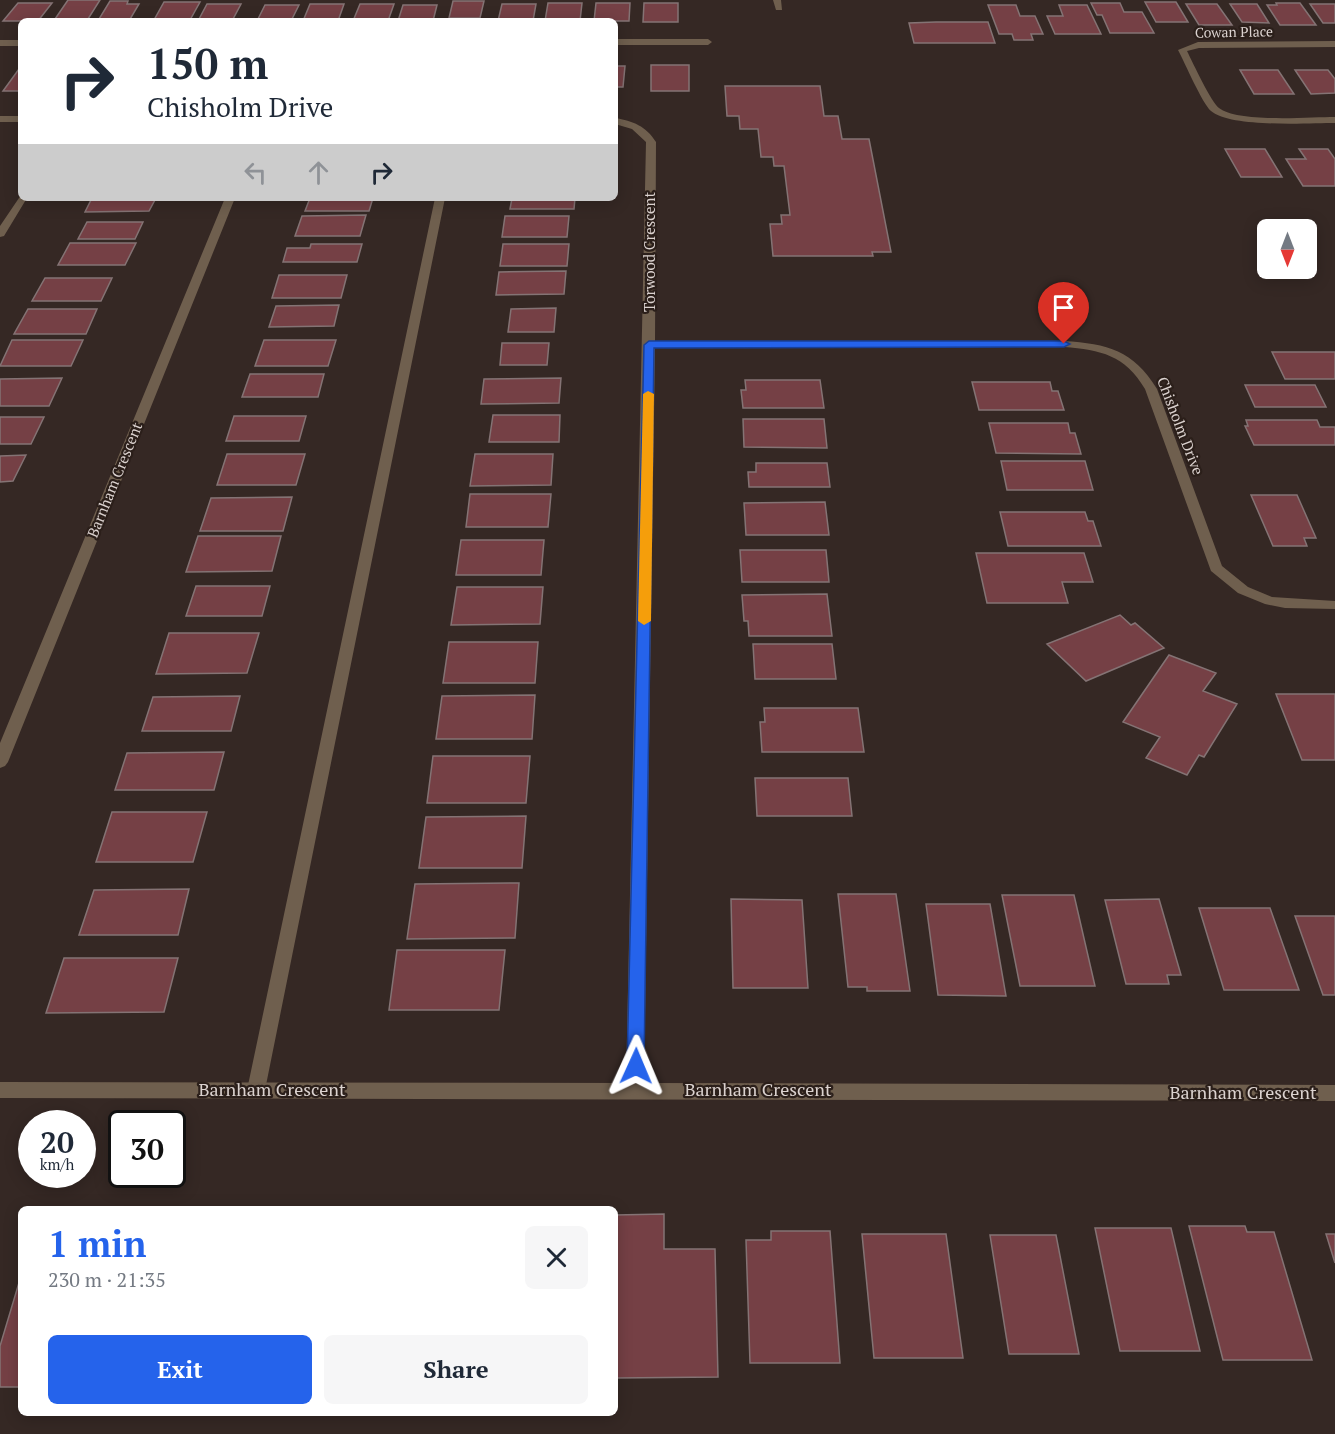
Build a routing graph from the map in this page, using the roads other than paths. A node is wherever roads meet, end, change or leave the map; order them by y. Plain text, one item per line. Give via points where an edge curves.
1 (618, 42) edge
2 (708, 42) dead end
3 (0, 43) edge
4 (18, 43) edge
5 (1335, 44) edge
6 (0, 118) edge
7 (18, 119) edge
8 (1335, 120) edge
9 (618, 122) edge
10 (20, 201) edge
11 (229, 201) edge
12 (439, 201) edge
13 (0, 234) edge
14 (649, 345) junction
15 (1335, 605) edge
16 (0, 762) edge
17 (0, 1090) edge
18 (256, 1090) junction
19 (635, 1090) junction
20 (1335, 1093) edge

1 - 2 street
3 - 4 street
5 - 8 street, Cowan Place via 1198,45 1182,51 1214,109 1226,115 1257,120
6 - 7 street
9 - 14 street, Torwood Crescent via 637,128 651,142
10 - 13 street
11 - 16 street, Barnham Crescent
12 - 18 street
14 - 15 street, Chisholm Drive via 1096,346 1123,357 1142,373 1151,389 1215,568 1254,597 1281,604
14 - 19 street, Torwood Crescent
17 - 18 street, Barnham Crescent
18 - 19 street, Barnham Crescent
19 - 20 street, Barnham Crescent

